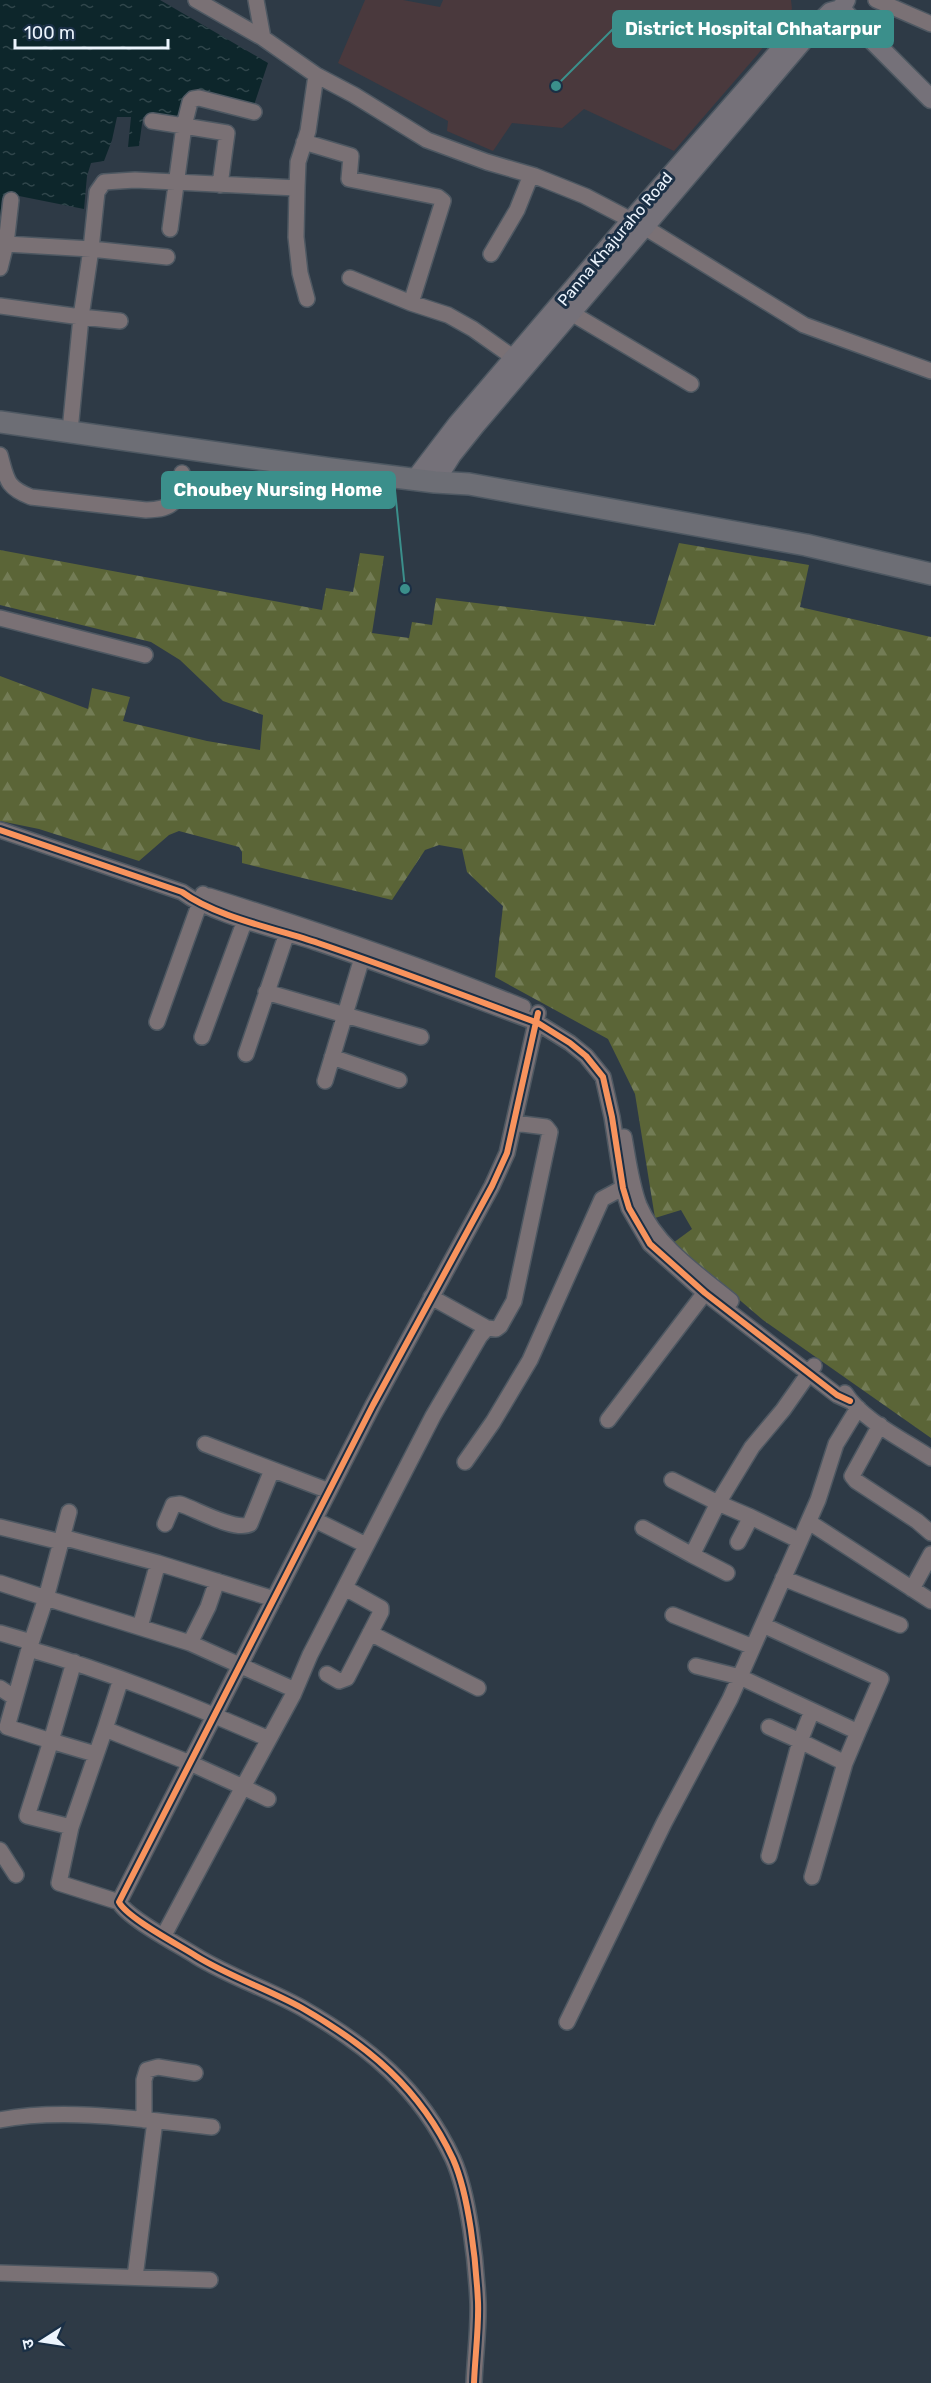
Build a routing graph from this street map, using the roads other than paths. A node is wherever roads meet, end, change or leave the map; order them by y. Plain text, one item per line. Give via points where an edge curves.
1 (196, 0) edge
2 (256, 0) edge
3 (876, 0) edge
4 (832, 5) edge
5 (931, 24) edge
6 (263, 38) junction
7 (316, 75) junction
8 (931, 99) edge
9 (254, 112) dead end
10 (152, 121) dead end
11 (184, 126) junction
12 (304, 142) junction
13 (531, 175) junction
14 (177, 183) junction
15 (220, 185) junction
16 (297, 188) junction
17 (11, 200) dead end
18 (638, 224) junction
19 (170, 229) dead end
20 (6, 244) junction
21 (91, 249) junction
22 (491, 254) dead end
23 (167, 257) dead end
24 (0, 268) edge
25 (351, 278) dead end
26 (307, 299) dead end
27 (411, 303) junction
28 (0, 306) edge
29 (573, 314) junction
30 (81, 317) junction
31 (120, 321) dead end
32 (514, 358) junction
33 (931, 371) edge
34 (691, 384) dead end
35 (2, 421) edge
36 (71, 426) junction
37 (0, 455) edge
38 (182, 473) dead end
39 (428, 475) junction
40 (931, 574) edge
41 (0, 618) edge
42 (145, 655) dead end
43 (0, 830) edge
44 (202, 898) junction
45 (245, 920) junction
46 (287, 933) junction
47 (362, 958) junction
48 (266, 992) junction
49 (345, 1014) junction
50 (538, 1018) junction
51 (157, 1022) dead end
52 (202, 1037) dead end
53 (422, 1037) dead end
54 (246, 1054) dead end
55 (332, 1057) junction
56 (399, 1080) dead end
57 (326, 1081) dead end
58 (514, 1123) junction
59 (628, 1185) junction
60 (708, 1289) junction
61 (431, 1298) junction
62 (487, 1329) junction
63 (812, 1370) junction
64 (854, 1404) junction
65 (608, 1420) dead end
66 (880, 1425) junction
67 (205, 1444) dead end
68 (931, 1458) edge
69 (465, 1462) dead end
70 (272, 1470) junction
71 (672, 1480) dead end
72 (329, 1491) junction
73 (718, 1503) junction
74 (69, 1512) dead end
75 (751, 1517) junction
76 (315, 1520) junction
77 (809, 1522) junction
78 (165, 1524) dead end
79 (0, 1527) edge
80 (643, 1528) dead end
81 (931, 1533) edge
82 (61, 1540) junction
83 (800, 1541) junction
84 (738, 1542) dead end
85 (366, 1545) junction
86 (931, 1554) edge
87 (693, 1556) junction
88 (158, 1563) junction
89 (727, 1573) dead end
90 (783, 1578) junction
91 (217, 1581) junction
92 (0, 1583) edge
93 (345, 1588) junction
94 (912, 1589) junction
95 (46, 1598) junction
96 (274, 1599) junction
97 (931, 1601) edge
98 (673, 1616) dead end
99 (763, 1625) junction
100 (900, 1625) dead end
101 (140, 1627) junction
102 (0, 1633) edge
103 (370, 1634) junction
104 (190, 1643) junction
105 (30, 1646) junction
106 (753, 1647) junction
107 (74, 1662) junction
108 (696, 1666) dead end
109 (240, 1667) junction
110 (327, 1674) dead end
111 (740, 1677) junction
112 (121, 1679) junction
113 (0, 1688) edge
114 (478, 1688) dead end
115 (295, 1690) junction
116 (15, 1698) junction
117 (812, 1711) junction
118 (215, 1715) junction
119 (4, 1726) edge
120 (769, 1727) dead end
121 (105, 1729) junction
122 (858, 1732) junction
123 (269, 1738) junction
124 (51, 1741) junction
125 (800, 1741) junction
126 (95, 1754) junction
127 (190, 1763) junction
128 (845, 1763) junction
129 (243, 1787) junction
130 (268, 1799) dead end
131 (71, 1827) junction
132 (0, 1850) edge
133 (769, 1856) dead end
134 (16, 1875) dead end
135 (812, 1877) dead end
136 (119, 1902) junction
137 (164, 1935) junction
138 (567, 2022) dead end
139 (195, 2073) dead end
140 (0, 2120) edge
141 (150, 2120) junction
142 (212, 2127) dead end
143 (0, 2273) edge
144 (135, 2277) junction
145 (210, 2280) dead end
146 (474, 2383) edge

1 - 6 street
2 - 6 street
3 - 5 street
4 - 8 main road
4 - 18 main road, Panna Khajuraho Road via 707,152
6 - 7 street
7 - 12 street
7 - 13 street via 427,140
9 - 11 street via 195,98 188,106
10 - 11 street
11 - 14 street
11 - 15 street via 227,133
12 - 16 street
12 - 27 street via 351,156 349,179 443,201
13 - 18 street via 585,196
13 - 22 street via 517,210
14 - 15 street
14 - 19 street
14 - 21 street via 104,182 97,192
15 - 16 street
16 - 26 street via 296,237
17 - 20 street
18 - 29 main road, Panna Khajuraho Road
18 - 32 main road, Panna Khajuraho Road
18 - 33 street via 804,325
20 - 21 street
20 - 24 street
21 - 23 street
21 - 30 street
25 - 27 street
27 - 32 street via 456,320
28 - 30 street
29 - 34 street
29 - 39 main road, Panna Khajuraho Road
30 - 31 street
30 - 36 street
32 - 39 main road, Panna Khajuraho Road
35 - 36 highway
36 - 39 highway
37 - 38 street via 8,482 14,490 31,497 146,510 170,507 176,501
39 - 40 highway via 806,545
41 - 42 street
43 - 44 street via 182,892 191,891
44 - 45 street
44 - 50 street via 315,929 467,984
44 - 51 street
45 - 46 street
45 - 52 street
46 - 47 street
46 - 48 street
47 - 49 street
47 - 50 street
48 - 49 street
48 - 54 street
49 - 53 street
49 - 55 street
50 - 58 street
50 - 59 street via 568,1030 591,1048 607,1069 617,1101
55 - 56 street
55 - 57 street
58 - 61 street via 507,1154 492,1186
58 - 62 street via 546,1127 550,1132 514,1301 500,1326
59 - 60 street via 655,1232
59 - 69 street via 602,1199 530,1360
60 - 63 street
60 - 65 street
61 - 62 street
61 - 72 street
62 - 85 street via 433,1416
63 - 64 street via 840,1387
63 - 73 street via 752,1447
64 - 66 street
64 - 77 street
66 - 68 street
66 - 81 street via 852,1476
67 - 70 street
70 - 72 street
70 - 78 street via 250,1524 245,1527 180,1504 173,1505
71 - 73 street
72 - 76 street
73 - 75 street
73 - 87 street
74 - 82 street
75 - 83 street
75 - 84 street
76 - 85 street
76 - 96 street
77 - 83 street
77 - 94 street
79 - 82 street
80 - 87 street
82 - 88 street
82 - 95 street
83 - 90 street
85 - 93 street
86 - 94 street
87 - 89 street
88 - 91 street
88 - 101 street
90 - 99 street
90 - 100 street
91 - 96 street
91 - 104 street
92 - 95 street
93 - 103 street via 381,1608
93 - 115 street
94 - 97 street
95 - 101 street
95 - 105 street
96 - 109 street
98 - 106 street
99 - 106 street
99 - 122 street via 881,1679
101 - 104 street
102 - 105 street
103 - 110 street via 347,1678 339,1681
103 - 114 street
104 - 109 street
105 - 107 street
105 - 116 street
106 - 111 street
107 - 112 street
107 - 124 street
108 - 111 street
109 - 115 street
109 - 118 street
111 - 117 street
111 - 138 street
112 - 118 street
112 - 121 street
113 - 116 street
115 - 123 street
116 - 119 street
117 - 122 street
117 - 125 street
118 - 123 street
118 - 127 street
119 - 124 street
120 - 125 street
121 - 126 street
121 - 127 street
122 - 128 street
123 - 129 street
124 - 126 street
124 - 131 street via 27,1816
125 - 128 street
125 - 133 street
126 - 131 street
127 - 129 street
127 - 136 street
128 - 135 street
129 - 130 street
129 - 137 street
131 - 136 street via 59,1883
132 - 134 street
136 - 137 street
137 - 146 street via 210,1964 302,2008 355,2042 386,2065 438,2131 454,2161 466,2208 478,2303
139 - 141 street via 158,2067 147,2070 144,2080
140 - 141 street via 38,2115
141 - 142 street
141 - 144 street
143 - 144 street
144 - 145 street

